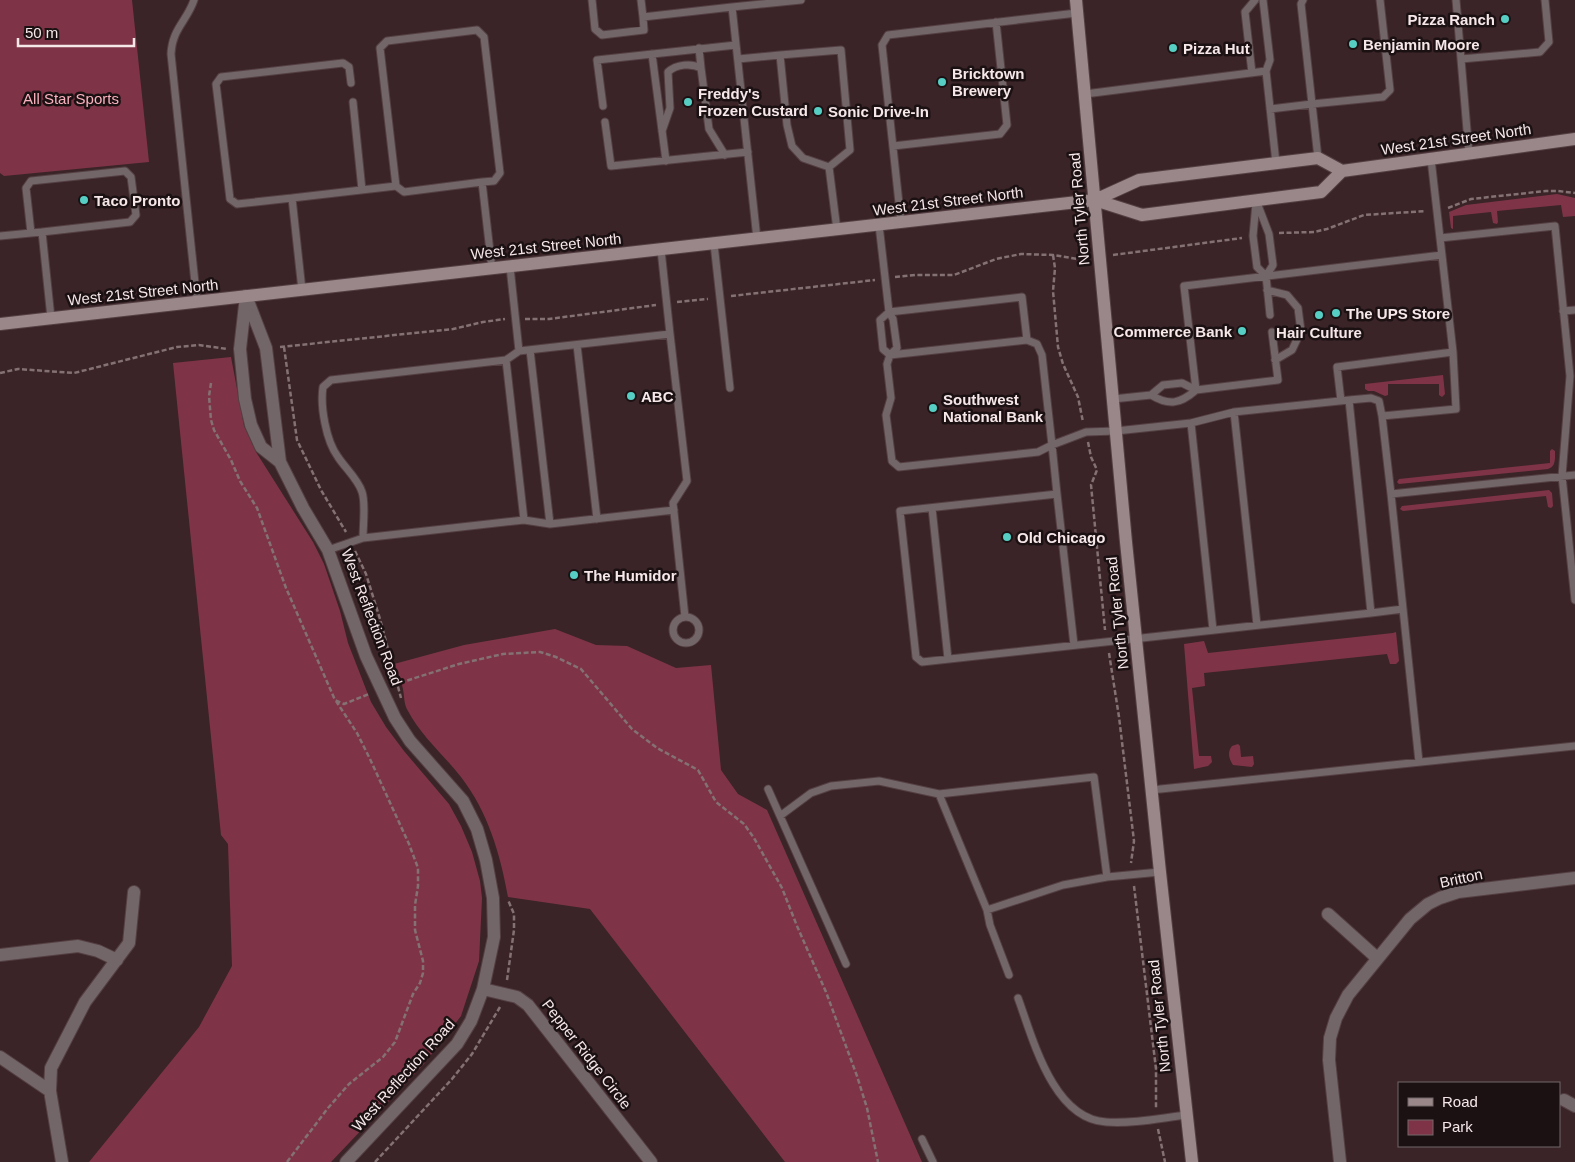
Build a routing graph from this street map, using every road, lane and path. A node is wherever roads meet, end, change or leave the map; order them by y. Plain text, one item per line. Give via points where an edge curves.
1 (194, 0) edge
2 (592, 0) edge
3 (641, 0) edge
4 (801, 0) edge
5 (1076, 0) edge
6 (1255, 0) edge
7 (1263, 0) edge
8 (1303, 0) edge
9 (1380, 0) edge
10 (1456, 0) edge
11 (1545, 0) edge
12 (761, 2) edge
13 (732, 7) junction
14 (1077, 13) junction
15 (643, 17) junction
16 (996, 22) junction
17 (736, 44) junction
18 (699, 48) junction
19 (652, 54) junction
20 (780, 55) junction
21 (738, 59) junction
22 (1461, 59) junction
23 (702, 68) junction
24 (1266, 71) junction
25 (1252, 73) junction
26 (351, 83) dead end
27 (1085, 94) junction
28 (353, 102) dead end
29 (1312, 104) junction
30 (604, 106) dead end
31 (1270, 109) junction
32 (606, 122) dead end
33 (662, 131) junction
34 (1575, 139) edge
35 (893, 146) junction
36 (748, 152) junction
37 (725, 154) junction
38 (1469, 154) junction
39 (1318, 158) junction
40 (1431, 159) junction
41 (666, 160) junction
42 (1276, 163) junction
43 (829, 167) junction
44 (1342, 171) junction
45 (482, 182) junction
46 (396, 186) junction
47 (362, 190) junction
48 (1575, 193) edge
49 (292, 198) junction
50 (1095, 200) junction
51 (1256, 200) junction
52 (1437, 210) junction
53 (901, 222) junction
54 (879, 225) junction
55 (837, 230) junction
56 (42, 232) junction
57 (31, 233) junction
58 (1269, 234) junction
59 (0, 236) edge
60 (1253, 236) junction
61 (1440, 238) junction
62 (757, 239) junction
63 (714, 244) junction
64 (661, 250) junction
65 (1053, 255) junction
66 (1442, 255) junction
67 (1100, 256) junction
68 (510, 267) junction
69 (492, 269) junction
70 (1266, 276) junction
71 (885, 278) junction
72 (302, 290) junction
73 (1267, 290) junction
74 (246, 296) junction
75 (720, 297) junction
76 (197, 302) junction
77 (667, 304) junction
78 (1575, 310) edge
79 (1563, 311) junction
80 (888, 312) junction
81 (1270, 314) dead end
82 (51, 318) junction
83 (516, 319) junction
84 (0, 324) edge
85 (1272, 332) dead end
86 (670, 334) junction
87 (1027, 340) junction
88 (577, 345) junction
89 (266, 348) junction
90 (240, 349) junction
91 (530, 350) junction
92 (519, 351) junction
93 (1454, 352) junction
94 (890, 355) junction
95 (506, 360) junction
96 (1275, 360) junction
97 (0, 372) edge
98 (211, 383) dead end
99 (730, 388) dead end
100 (1196, 390) junction
101 (1150, 395) junction
102 (1113, 399) junction
103 (1345, 400) junction
104 (1234, 412) junction
105 (1382, 416) junction
106 (1191, 423) junction
107 (1116, 431) junction
108 (1086, 432) junction
109 (1052, 445) junction
110 (280, 462) junction
111 (1575, 475) edge
112 (1562, 476) junction
113 (1057, 494) junction
114 (1391, 494) junction
115 (932, 508) junction
116 (674, 510) junction
117 (596, 518) junction
118 (524, 520) junction
119 (550, 524) junction
120 (364, 538) junction
121 (328, 550) junction
122 (1575, 600) edge
123 (1403, 609) junction
124 (1371, 613) junction
125 (685, 617) dead end
126 (1257, 625) junction
127 (1213, 630) junction
128 (1136, 639) junction
129 (1107, 642) junction
130 (1074, 645) junction
131 (948, 659) junction
132 (382, 688) junction
133 (335, 700) junction
134 (1575, 746) edge
135 (1419, 762) junction
136 (768, 790) dead end
137 (1151, 790) junction
138 (939, 794) junction
139 (780, 816) junction
140 (1160, 872) junction
141 (1132, 875) junction
142 (1107, 877) junction
143 (1575, 878) edge
144 (134, 892) dead end
145 (987, 910) junction
146 (1328, 914) dead end
147 (0, 955) edge
148 (1377, 958) junction
149 (117, 960) junction
150 (846, 964) dead end
151 (1009, 975) dead end
152 (484, 989) junction
153 (1018, 998) dead end
154 (0, 1057) edge
155 (50, 1091) junction
156 (1187, 1115) junction
157 (1156, 1119) junction
158 (922, 1139) dead end
159 (62, 1162) edge
160 (287, 1162) edge
161 (346, 1162) edge
162 (651, 1162) edge
163 (878, 1162) edge
164 (933, 1162) edge
165 (1166, 1162) edge
166 (1192, 1162) edge
167 (1340, 1162) edge

1 - 76 lane via 176,32 171,54
2 - 15 lane via 595,29 602,35 644,30
3 - 15 lane
4 - 12 lane
5 - 14 main road, North Tyler Road
6 - 25 lane via 1245,12
7 - 24 lane via 1270,60
8 - 29 lane
9 - 29 lane via 1390,90 1383,96
10 - 22 lane
11 - 22 lane via 1549,42 1540,52
12 - 13 lane
13 - 15 lane
13 - 17 lane
14 - 16 lane
14 - 27 main road, North Tyler Road
16 - 35 lane via 888,35 882,45
16 - 35 lane via 1007,125 1000,134
17 - 18 lane
17 - 21 lane
18 - 19 lane
18 - 23 lane
19 - 30 lane via 598,60
19 - 33 lane
20 - 21 lane
20 - 43 lane via 792,146 803,158
20 - 43 lane via 841,50 850,150
21 - 36 lane
22 - 38 lane
23 - 33 lane via 696,65 673,67 668,72 670,108
23 - 37 lane via 709,129
24 - 25 lane
24 - 31 lane
25 - 27 lane
26 - 49 lane via 349,67 343,63 221,77 216,84 230,200 237,204
27 - 50 main road, North Tyler Road
28 - 47 lane
29 - 31 lane
29 - 39 lane
31 - 42 lane
32 - 41 lane via 611,166
33 - 41 lane
34 - 38 main road, West 21st Street North
35 - 53 lane
36 - 37 lane
36 - 62 lane
37 - 41 lane
38 - 40 main road, West 21st Street North
39 - 42 main road, West 21st Street North
39 - 44 main road
40 - 44 main road, West 21st Street North
40 - 52 lane
42 - 50 main road, West 21st Street North via 1139,180
43 - 55 lane
44 - 51 main road, West 21st Street North via 1321,192
45 - 46 lane via 404,192
45 - 46 lane via 494,181 500,173 484,37 477,30 387,40 380,48
45 - 69 lane
46 - 47 lane
47 - 49 lane
48 - 52 path via 1546,191 1480,198
49 - 72 lane
50 - 51 main road, West 21st Street North via 1142,214
50 - 53 main road, West 21st Street North
50 - 67 main road, North Tyler Road
51 - 58 lane
51 - 60 lane
52 - 58 path via 1364,215 1320,231
52 - 61 lane
53 - 54 main road, West 21st Street North
54 - 55 main road, West 21st Street North
54 - 71 lane
55 - 62 main road, West 21st Street North
56 - 57 lane
56 - 57 lane via 130,222 136,215 132,177 125,171 32,181 26,188
56 - 82 lane
57 - 59 lane
58 - 70 lane via 1273,265
60 - 67 path
60 - 70 lane via 1257,267
61 - 66 lane
61 - 79 lane via 1555,226
62 - 63 main road, West 21st Street North
63 - 64 main road, West 21st Street North
63 - 75 lane
64 - 68 main road, West 21st Street North
64 - 77 lane
65 - 67 path via 1078,259
65 - 71 path via 1021,254 996,259 954,275
65 - 108 path via 1058,348 1078,397
66 - 70 lane
66 - 93 lane
67 - 102 main road, North Tyler Road
68 - 69 main road, West 21st Street North
68 - 83 lane
69 - 72 main road, West 21st Street North
70 - 73 lane
70 - 100 lane via 1184,286
71 - 75 path
71 - 80 lane
72 - 74 main road, West 21st Street North
73 - 81 lane
73 - 96 lane via 1287,295 1298,308 1301,331 1292,350
74 - 76 main road, West 21st Street North
74 - 89 street, West Reflection Road
74 - 90 street, West Reflection Road
75 - 77 path
75 - 99 lane
76 - 82 main road, West 21st Street North
77 - 83 path via 549,319
77 - 86 lane
78 - 79 lane
79 - 112 lane via 1570,376
80 - 87 lane via 1022,297
80 - 94 lane via 893,319 897,348
80 - 94 lane via 880,320 883,349
82 - 84 main road, West 21st Street North
83 - 89 path via 453,329
83 - 92 lane
85 - 96 lane
86 - 88 lane
86 - 116 lane via 687,481 674,503
87 - 94 lane
87 - 109 lane via 1037,344 1042,355
88 - 91 lane
88 - 117 lane
89 - 110 street, West Reflection Road
90 - 97 path via 199,345 177,347 74,372 18,368
90 - 110 street, West Reflection Road via 251,425 260,447
91 - 92 lane
91 - 119 lane
92 - 95 lane
93 - 103 lane via 1337,367
93 - 105 lane via 1456,409
94 - 109 lane via 887,364 890,398 886,415 892,460 900,467 1038,452
95 - 118 lane
95 - 120 lane via 331,380 323,387 321,397 328,435 336,456 363,494
96 - 100 lane via 1278,380
98 - 133 path via 209,396 214,430 257,508 286,588
100 - 101 lane via 1182,383 1163,385
100 - 101 lane via 1185,400 1163,402
101 - 102 lane
102 - 107 main road, North Tyler Road
103 - 104 lane
103 - 105 lane via 1371,398 1379,401
103 - 124 lane
104 - 106 lane
104 - 126 lane
105 - 114 lane
106 - 107 lane
106 - 127 lane
107 - 108 lane
107 - 128 main road, North Tyler Road
108 - 109 lane
108 - 129 path via 1097,470 1091,485
109 - 113 lane
110 - 121 street, West Reflection Road
111 - 112 lane
112 - 114 lane
112 - 122 lane
113 - 115 lane
113 - 130 lane
114 - 123 lane
115 - 131 lane
115 - 131 lane via 900,511 916,656 922,662
116 - 117 lane
116 - 125 lane
117 - 119 lane
118 - 119 lane
118 - 120 lane
120 - 121 lane
121 - 132 street, West Reflection Road via 366,656
123 - 124 lane
123 - 135 lane
124 - 126 lane
126 - 127 lane
127 - 128 lane
128 - 129 lane
128 - 137 main road, North Tyler Road
129 - 130 lane
129 - 141 path via 1134,841
130 - 131 lane
132 - 133 path via 344,704
132 - 152 street, West Reflection Road via 395,718 410,741 462,801 477,829 492,898 494,937
132 - 163 path via 503,654 540,652 556,656 581,669 632,729 656,748 698,770 716,802 744,824 754,838 782,888 857,1076 868,1108
133 - 160 path via 370,759 418,868 415,930 423,973 395,1042 383,1057 349,1084
134 - 135 lane
135 - 137 lane
136 - 139 lane
137 - 140 main road, North Tyler Road
138 - 139 lane via 879,781 831,786 812,794
138 - 142 lane via 1094,777
138 - 145 lane
139 - 150 lane
140 - 141 lane
140 - 156 main road, North Tyler Road
141 - 142 lane
141 - 157 path via 1156,1069
142 - 145 lane via 1063,885
143 - 148 street, Britton via 1458,892 1440,898 1410,919
144 - 149 street via 129,943
145 - 151 lane
146 - 148 street
147 - 149 street via 78,946
148 - 167 street, Britton via 1348,995 1330,1038
149 - 155 street via 85,1002 56,1056 51,1068
152 - 161 street, West Reflection Road via 457,1044
152 - 162 street, Pepper Ridge Circle via 517,996 528,1005
153 - 157 lane via 1047,1075 1063,1099 1081,1115 1104,1122
154 - 155 street
155 - 159 street
156 - 157 lane
156 - 166 main road, North Tyler Road
157 - 165 path
158 - 164 lane

